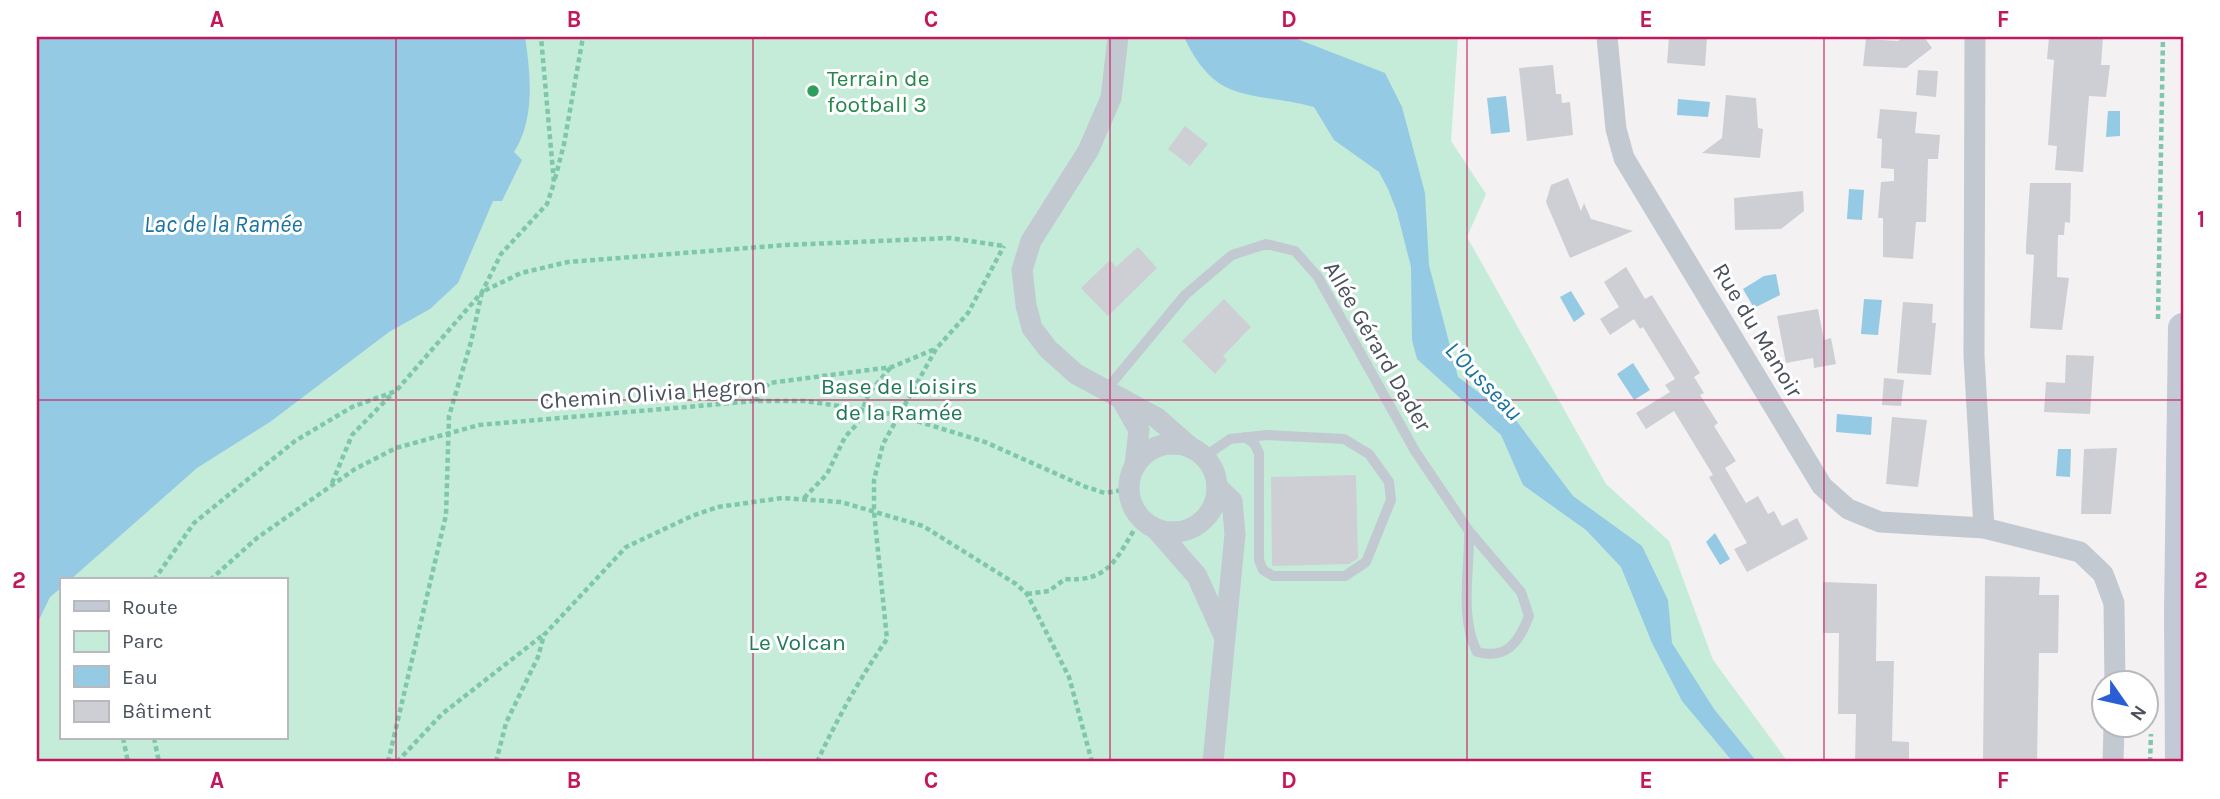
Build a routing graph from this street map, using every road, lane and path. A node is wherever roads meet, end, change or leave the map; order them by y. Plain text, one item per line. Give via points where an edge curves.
1 (541, 37) edge
2 (583, 37) edge
3 (1118, 37) edge
4 (1606, 37) edge
5 (1975, 37) edge
6 (554, 183) junction
7 (1031, 241) junction
8 (1004, 246) junction
9 (482, 292) junction
10 (2183, 328) edge
11 (936, 349) junction
12 (892, 367) junction
13 (396, 391) junction
14 (1114, 394) junction
15 (755, 401) junction
16 (863, 408) junction
17 (897, 415) junction
18 (450, 431) junction
19 (1245, 437) junction
20 (1197, 452) junction
21 (1135, 465) junction
22 (331, 486) junction
23 (1217, 487) junction
24 (1129, 489) junction
25 (804, 499) junction
26 (874, 512) junction
27 (1148, 523) junction
28 (1984, 528) junction
29 (1469, 531) junction
30 (155, 578) edge
31 (212, 578) edge
32 (1027, 594) junction
33 (544, 635) junction
34 (1224, 636) junction
35 (2115, 670) edge
36 (123, 740) edge
37 (154, 740) edge
38 (2114, 740) edge
39 (128, 762) edge
40 (159, 762) edge
41 (388, 762) edge
42 (397, 762) edge
43 (496, 762) edge
44 (817, 762) edge
45 (1092, 762) edge
46 (1213, 762) edge
47 (2113, 762) edge
48 (2180, 762) edge

1 - 6 path
2 - 6 path
3 - 7 street via 1111,98 1088,151
4 - 28 street, Rue du Manoir via 1616,129 1624,158 1822,486 1848,509 1881,522
5 - 28 street via 1974,356
6 - 9 path via 547,204 501,254
7 - 8 path via 1009,239
7 - 14 street via 1023,270 1032,328 1076,374
8 - 9 path via 950,238 568,262 521,273
8 - 11 path via 968,313
9 - 13 path
9 - 18 path via 449,416
10 - 48 main road
11 - 12 path
11 - 17 path
12 - 15 path via 769,383
12 - 16 path via 869,393
13 - 22 path via 352,435
13 - 30 path via 352,407 295,441 194,523
14 - 20 street via 1157,418
14 - 21 street via 1139,430
14 - 29 lane, Allée Gérard Dader via 1185,295 1233,255 1266,244 1295,251 1318,277 1415,451
15 - 16 path, Chemin Olivia Hegron
15 - 18 path, Chemin Olivia Hegron
16 - 17 path, Chemin Olivia Hegron
16 - 25 path via 827,474
17 - 24 path, Chemin Olivia Hegron via 985,442 1086,487 1105,493
17 - 26 path via 883,444 874,480
18 - 22 path, Chemin Olivia Hegron via 396,448
18 - 41 path via 446,515
19 - 19 lane via 1344,439 1369,454 1389,482 1391,500 1366,562 1345,576 1273,576 1263,570 1259,560 1259,453
19 - 20 lane
20 - 21 street via 1166,444 1153,448
20 - 23 street via 1215,474
21 - 24 street
22 - 31 path, Chemin Olivia Hegron via 257,538
23 - 27 street via 1211,511 1193,528 1181,532
23 - 34 street via 1232,501 1234,512 1234,572
24 - 27 street via 1131,502
25 - 26 path via 841,502
25 - 33 path via 757,500 718,508 626,547
26 - 32 path via 923,526
26 - 44 path via 887,639 857,683
27 - 32 path via 1104,572 1086,580 1065,579 1049,591
27 - 34 street via 1198,576
28 - 35 street, Rue du Manoir via 2080,552 2103,574 2114,603
29 - 29 lane, Allée Gérard Dader via 1521,592 1529,616 1509,649 1493,656 1477,652 1469,637
32 - 45 path via 1069,677
33 - 42 path via 442,714
33 - 43 path via 506,723
34 - 46 street
36 - 39 path
37 - 40 path
38 - 47 street

